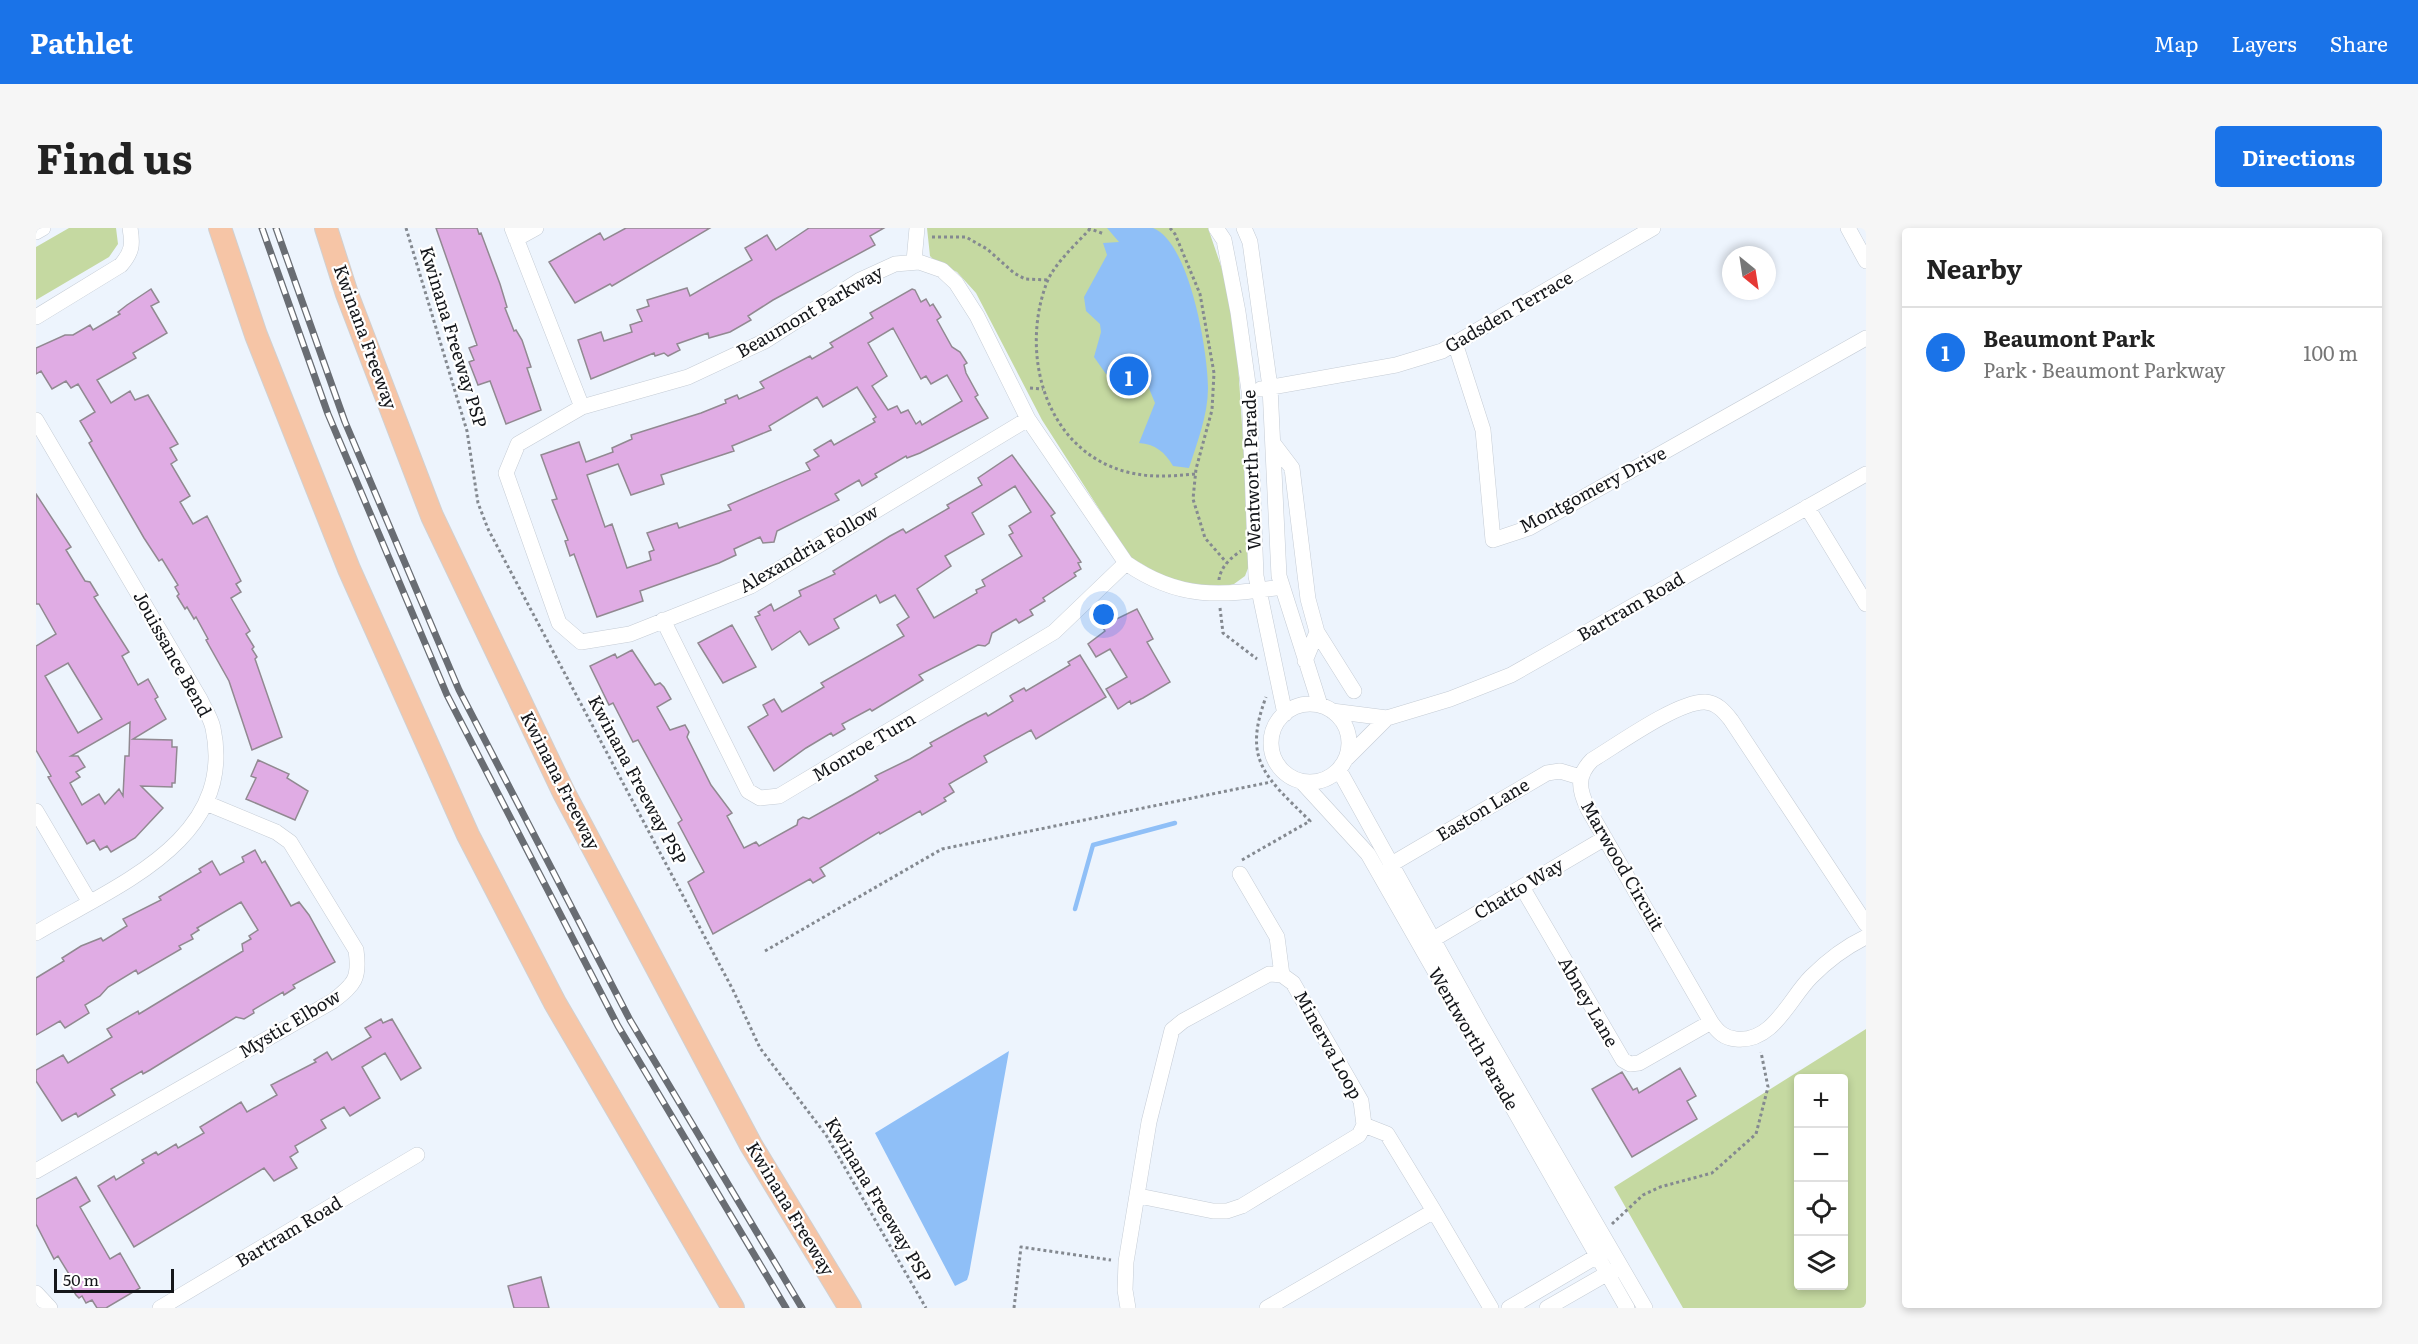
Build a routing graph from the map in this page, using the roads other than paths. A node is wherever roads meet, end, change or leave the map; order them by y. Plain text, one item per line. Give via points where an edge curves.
1 (43, 228) edge
2 (130, 228) edge
3 (220, 228) edge
4 (326, 228) edge
5 (536, 228) edge
6 (1653, 228) edge
7 (1848, 228) edge
8 (1248, 229) edge
9 (36, 232) edge
10 (514, 233) edge
11 (917, 234) edge
12 (1220, 234) edge
13 (914, 261) junction
14 (1866, 261) edge
15 (36, 317) edge
16 (1866, 338) edge
17 (1455, 344) junction
18 (1270, 387) junction
19 (1249, 391) junction
20 (582, 407) junction
21 (1028, 419) junction
22 (36, 420) edge
23 (1273, 443) junction
24 (1866, 474) edge
25 (1807, 507) junction
26 (1126, 563) junction
27 (1282, 587) junction
28 (1259, 590) junction
29 (1866, 604) edge
30 (663, 621) junction
31 (1317, 632) junction
32 (1305, 661) junction
33 (1354, 691) dead end
34 (1326, 708) junction
35 (1285, 714) junction
36 (1387, 718) junction
37 (1343, 764) junction
38 (1580, 777) junction
39 (1302, 782) junction
40 (206, 802) junction
41 (36, 811) edge
42 (1605, 838) junction
43 (1390, 865) junction
44 (1240, 874) road end
45 (1522, 887) junction
46 (89, 901) junction
47 (1866, 924) edge
48 (36, 933) edge
49 (1866, 937) edge
50 (1432, 940) junction
51 (1282, 975) junction
52 (1711, 1022) junction
53 (1364, 1125) junction
54 (417, 1155) dead end
55 (36, 1171) edge
56 (1139, 1196) junction
57 (1434, 1211) junction
58 (1604, 1252) junction
59 (1614, 1269) junction
60 (36, 1293) edge
61 (36, 1300) edge
62 (39, 1308) edge
63 (50, 1308) edge
64 (160, 1308) edge
65 (733, 1308) edge
66 (850, 1308) edge
67 (1128, 1308) edge
68 (1267, 1308) edge
69 (1491, 1308) edge
70 (1509, 1308) edge
71 (1548, 1308) edge
72 (1628, 1308) edge
73 (1645, 1308) edge

1 - 9 street
2 - 15 street via 133,245 121,265
3 - 65 highway via 256,335 349,569 468,835 555,1003
4 - 66 highway, Kwinana Freeway via 347,294 432,516 564,793 751,1145
5 - 10 street
6 - 17 street, Gadsden Terrace
7 - 14 street
8 - 12 street
8 - 18 street, Wentworth Parade
10 - 20 street
11 - 13 street
12 - 19 street, Wentworth Parade via 1238,312
13 - 20 street, Beaumont Parkway via 895,264 860,280 765,341 688,376
13 - 21 street via 942,270 956,283 977,316
16 - 17 street, Montgomery Drive via 1529,528 1493,540 1483,430
17 - 18 street, Gadsden Terrace via 1396,364
18 - 19 street, Gadsden Terrace
18 - 23 street, Wentworth Parade
19 - 28 street, Wentworth Parade
20 - 30 street, Alexandria Follow via 518,444 506,473 559,623 581,642 630,634
21 - 26 street
21 - 30 street, Alexandria Follow via 751,586
22 - 40 street, Jouissance Bend via 213,727 216,766
23 - 27 street, Wentworth Parade
23 - 31 street via 1292,468 1308,599
24 - 25 street, Bartram Road
25 - 29 street
25 - 36 street, Bartram Road via 1511,675
26 - 28 street via 1148,579 1182,591
26 - 30 street, Monroe Turn via 1054,632 779,796 760,798 748,791
27 - 28 street
27 - 32 street, Wentworth Parade
28 - 35 street, Wentworth Parade
31 - 32 street
31 - 33 street
32 - 34 street, Wentworth Parade
34 - 35 street via 1295,707
34 - 36 street, Bartram Road
34 - 37 street, Wentworth Parade via 1342,720 1348,732 1349,746
35 - 39 street, Wentworth Parade via 1274,730 1271,748 1285,773
36 - 37 street, Bartram Road
37 - 39 street via 1322,780
37 - 43 street, Wentworth Parade
38 - 42 street, Marwood Circuit via 1581,794
38 - 43 street, Easton Lane via 1560,771 1547,773
38 - 47 street, Marwood Circuit via 1592,760 1674,711 1690,703 1714,704 1731,720
39 - 58 street, Wentworth Parade via 1368,855
40 - 46 street, Jouissance Bend via 184,838 154,863
40 - 55 street, Mystic Elbow via 276,832 290,843 356,950 358,969 352,987
41 - 46 street
42 - 45 street, Chatto Way
42 - 52 street, Marwood Circuit
43 - 50 street, Wentworth Parade
44 - 51 street via 1277,937
45 - 50 street, Chatto Way
45 - 52 street, Abney Lane via 1623,1060 1639,1063
46 - 48 street, Jouissance Bend
49 - 52 street, Marwood Circuit via 1846,947 1808,979 1766,1031 1743,1040 1722,1035
50 - 58 street, Wentworth Parade
51 - 53 street, Minerva Loop via 1293,983 1361,1101
51 - 56 street, Minerva Loop via 1269,974 1172,1030 1149,1122
53 - 56 street, Minerva Loop via 1350,1143 1227,1211
53 - 57 street via 1387,1134
54 - 64 street, Bartram Road
56 - 67 street, Minerva Loop via 1126,1262
57 - 68 street
57 - 69 street
58 - 59 street, Wentworth Parade
58 - 70 street
59 - 71 street
59 - 72 street, Wentworth Parade
59 - 73 street, Wentworth Parade
60 - 63 street
61 - 62 street

